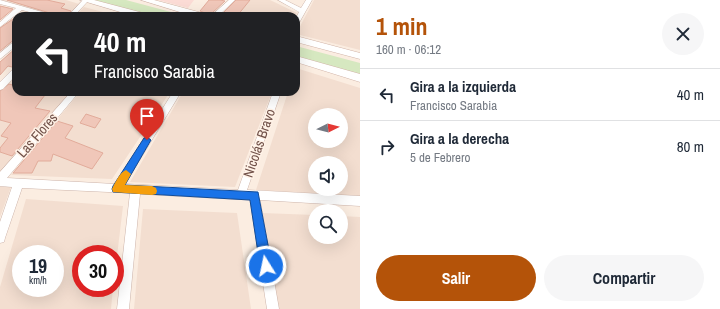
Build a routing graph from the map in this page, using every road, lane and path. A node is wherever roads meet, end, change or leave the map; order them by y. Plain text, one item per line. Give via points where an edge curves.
1 (85, 0) edge
2 (144, 0) edge
3 (232, 0) edge
4 (281, 0) edge
5 (309, 0) edge
6 (0, 2) edge
7 (20, 8) junction
8 (302, 11) junction
9 (15, 12) edge
10 (34, 12) edge
11 (74, 12) edge
12 (128, 12) edge
13 (188, 12) edge
14 (218, 12) edge
15 (12, 15) edge
16 (300, 15) edge
17 (0, 25) edge
18 (300, 40) edge
19 (12, 46) edge
20 (360, 56) edge
21 (0, 57) edge
22 (300, 60) edge
23 (12, 75) edge
24 (360, 78) edge
25 (0, 87) edge
26 (72, 96) edge
27 (175, 96) edge
28 (276, 96) edge
29 (0, 179) edge
30 (0, 182) edge
31 (18, 184) junction
32 (117, 189) junction
33 (135, 190) junction
34 (241, 195) junction
35 (254, 196) junction
36 (360, 201) edge
37 (0, 238) edge
38 (123, 309) edge
39 (273, 309) edge

1 - 11 street
1 - 12 main road
2 - 13 main road
3 - 14 street
4 - 8 street
5 - 8 street
6 - 7 street
7 - 9 street
7 - 10 street
8 - 16 street
15 - 17 street
18 - 20 main road
19 - 21 street
22 - 24 main road
23 - 25 street
26 - 29 street, Las Flores
27 - 32 street
28 - 34 street, Nicolás Bravo
30 - 31 street
31 - 32 street
31 - 37 street
32 - 33 street
33 - 34 street
33 - 38 street
34 - 35 street
35 - 36 street
35 - 39 street, Nicolás Bravo

